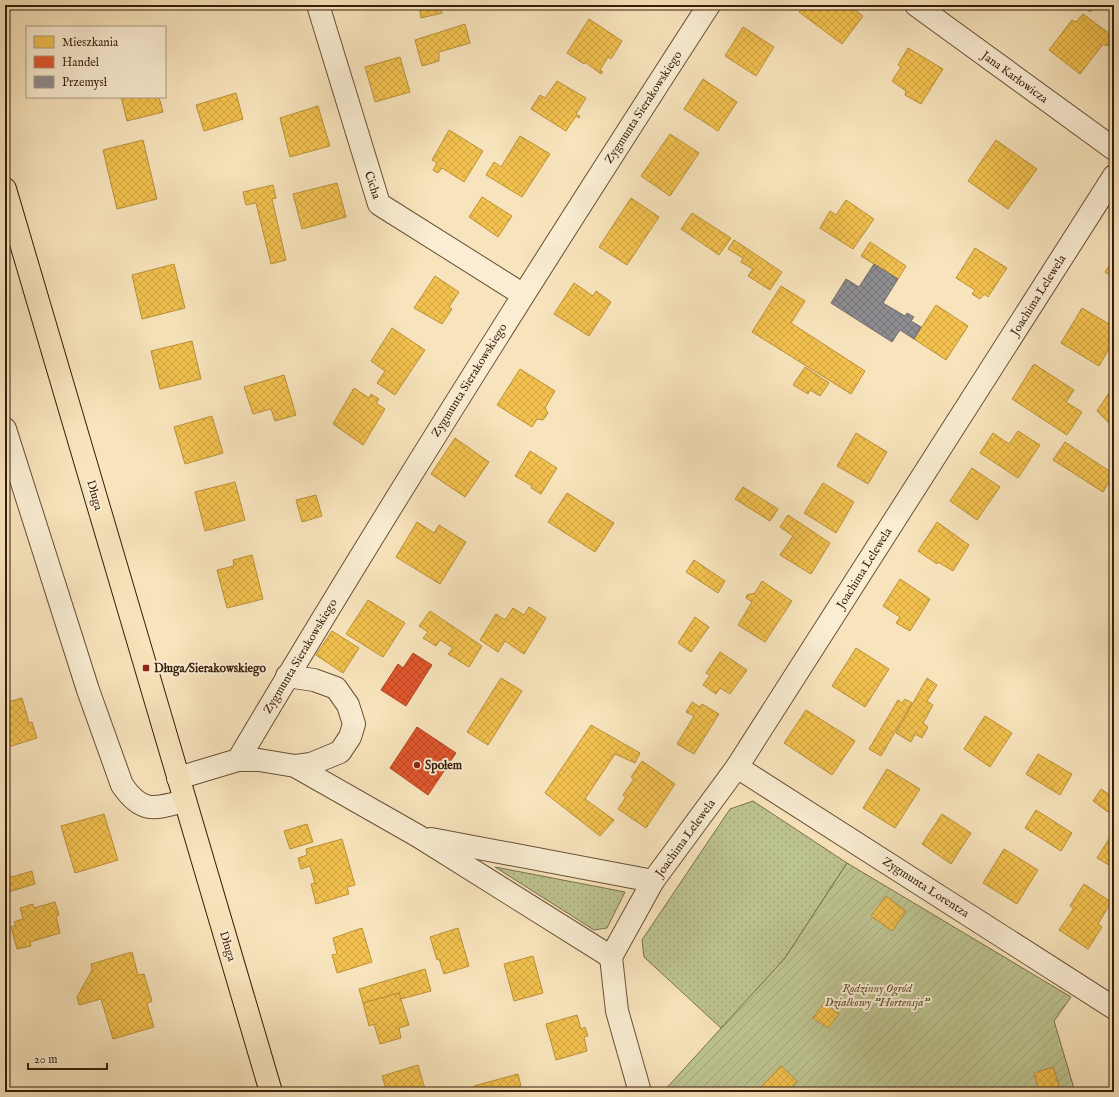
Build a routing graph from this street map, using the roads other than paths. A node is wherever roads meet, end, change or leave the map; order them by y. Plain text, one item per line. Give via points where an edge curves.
1 (318, 5) edge
2 (709, 5) edge
3 (916, 5) edge
4 (1114, 148) edge
5 (1114, 176) edge
6 (5, 188) edge
7 (522, 294) junction
8 (5, 429) edge
9 (288, 676) junction
10 (238, 760) junction
11 (295, 766) junction
12 (737, 767) junction
13 (178, 778) junction
14 (185, 801) junction
15 (418, 836) junction
16 (653, 881) junction
17 (611, 957) junction
18 (1114, 1008) edge
19 (271, 1092) edge
20 (640, 1092) edge

1 - 7 street, Cicha via 379,204
2 - 7 street, Zygmunta Sierakowskiego
3 - 4 street, Jana Karłowicza
5 - 12 street, Joachima Lelewela
6 - 13 main road, Długa
7 - 9 street, Zygmunta Sierakowskiego
8 - 14 street via 86,683 122,785 130,797 155,809
9 - 10 street, Zygmunta Sierakowskiego
9 - 11 street via 314,680 336,688 348,705 354,724 350,737 340,752 311,764
10 - 11 street via 259,760
10 - 13 street
11 - 15 street
12 - 16 street, Joachima Lelewela
12 - 18 street, Zygmunta Lorentza
13 - 14 main road, Długa
14 - 19 main road, Długa
15 - 16 street
15 - 17 street
16 - 17 street, Joachima Lelewela
17 - 20 street via 617,1011

